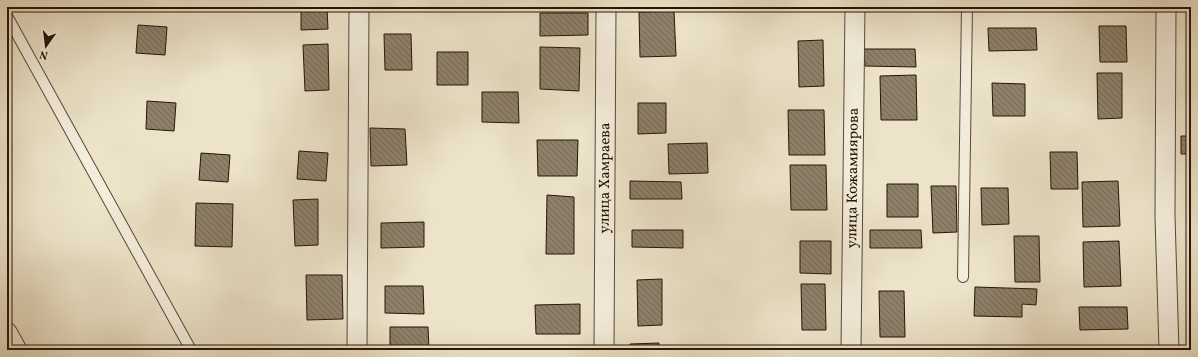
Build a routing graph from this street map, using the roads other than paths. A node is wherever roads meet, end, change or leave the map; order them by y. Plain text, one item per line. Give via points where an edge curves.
1 (359, 7) edge
2 (606, 7) edge
3 (855, 7) edge
4 (967, 7) edge
5 (1166, 7) edge
6 (7, 16) edge
7 (964, 277) dead end
8 (7, 332) edge
9 (17, 350) edge
10 (191, 350) edge
11 (357, 350) edge
12 (604, 350) edge
13 (851, 350) edge
14 (1169, 350) edge

1 - 11 street
2 - 12 street, улица Хамраева
3 - 13 street, улица Кожамиярова
4 - 7 lane
5 - 14 street via 1165,216
6 - 10 lane
8 - 9 street

